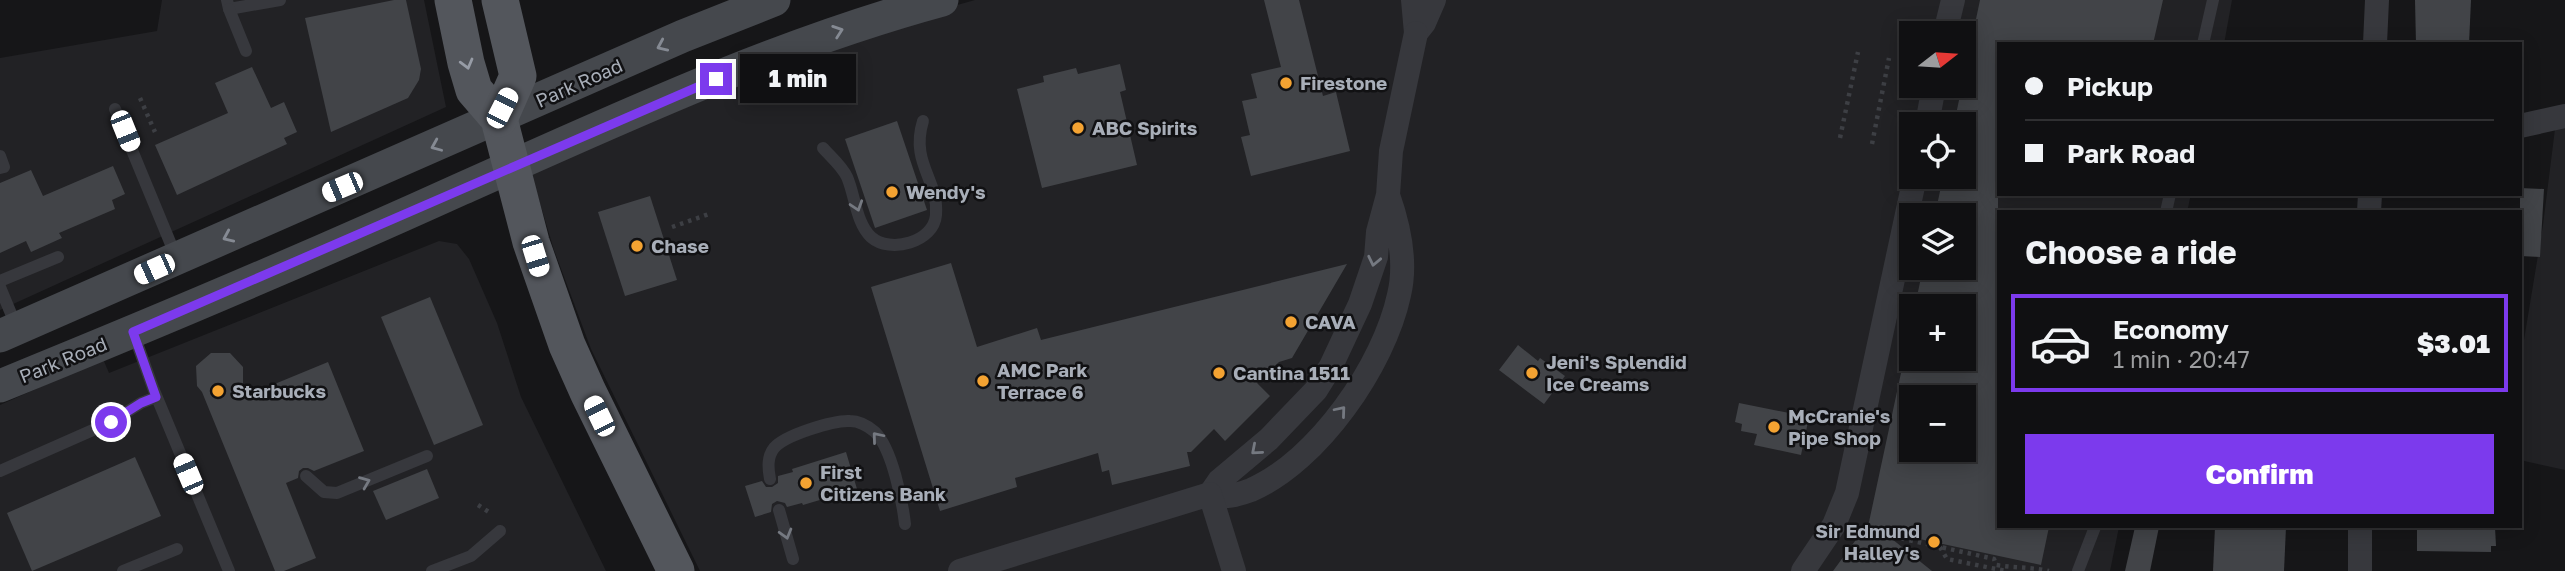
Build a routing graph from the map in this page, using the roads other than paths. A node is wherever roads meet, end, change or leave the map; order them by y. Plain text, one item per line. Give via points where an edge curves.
1 (280, 0) edge
2 (453, 0) edge
3 (500, 0) edge
4 (774, 0) edge
5 (942, 0) edge
6 (1413, 0) edge
7 (1434, 0) edge
8 (1953, 0) edge
9 (2213, 0) edge
10 (2377, 0) edge
11 (228, 5) edge
12 (1948, 21) edge
13 (1416, 33) junction
14 (2203, 42) edge
15 (2375, 42) edge
16 (246, 51) dead end
17 (115, 109) dead end
18 (2565, 116) edge
19 (499, 119) junction
20 (923, 121) dead end
21 (2522, 126) edge
22 (823, 148) dead end
23 (0, 156) edge
24 (511, 167) junction
25 (0, 168) edge
26 (1912, 189) edge
27 (1388, 195) junction
28 (58, 257) dead end
29 (177, 259) junction
30 (0, 281) edge
31 (0, 287) edge
32 (8, 332) edge
33 (133, 332) junction
34 (0, 386) edge
35 (156, 397) junction
36 (428, 456) dead end
37 (0, 471) edge
38 (306, 476) dead end
39 (770, 479) dead end
40 (1210, 494) junction
41 (779, 510) dead end
42 (905, 524) dead end
43 (499, 525) road end
44 (2095, 528) edge
45 (2360, 528) edge
46 (177, 549) dead end
47 (793, 559) dead end
48 (123, 571) edge
49 (229, 571) edge
50 (432, 571) edge
51 (676, 571) edge
52 (960, 571) edge
53 (1234, 571) edge
54 (1803, 571) edge
55 (2078, 571) edge
56 (2360, 571) edge

1 - 11 lane
2 -> 19 main road via 474,90
3 - 19 main road via 519,76
4 -> 19 main road, Park Road
24 -> 5 main road, Park Road via 817,39
6 - 13 street
7 - 13 street
8 - 12 street
9 - 14 lane
10 - 15 street
11 - 16 lane
13 - 27 street via 1389,163
17 - 29 lane
18 - 21 street
19 - 24 main road
19 -> 29 main road, Park Road
22 -> 20 lane via 847,176 869,235 889,245 909,243 927,233 936,219 936,204 918,147
23 - 25 lane via 4,167
24 - 33 main road, Park Road
24 - 51 main road via 539,269 567,345
26 - 54 street via 1847,494 1834,525
27 -> 40 street via 1373,269 1331,366 1304,405
40 -> 27 street via 1238,495 1286,470 1325,431 1364,379 1394,313 1402,276 1399,232
28 - 30 lane
29 - 32 main road, Park Road
31 - 32 lane
33 - 34 main road, Park Road
33 - 35 lane
35 - 37 lane
35 - 49 lane
38 -> 36 lane via 324,492 337,493
42 -> 39 lane via 886,448 874,432 858,422 840,421 785,439 771,454
40 - 52 street
40 - 53 street
41 -> 47 lane
43 - 50 lane via 471,556
44 - 55 lane
45 - 56 street
46 - 48 lane

